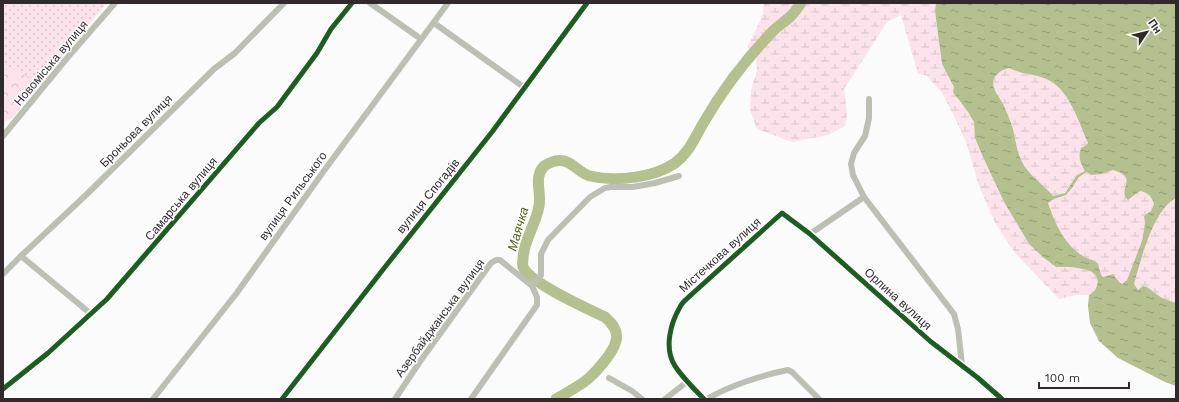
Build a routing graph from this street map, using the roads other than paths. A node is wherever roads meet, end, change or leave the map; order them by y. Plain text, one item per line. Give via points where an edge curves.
1 (115, 3) edge
2 (284, 3) edge
3 (352, 3) edge
4 (370, 3) edge
5 (448, 3) edge
6 (587, 3) edge
7 (434, 23) junction
8 (421, 39) junction
9 (525, 88) junction
10 (869, 99) dead end
11 (3, 136) edge
12 (679, 176) dead end
13 (864, 197) junction
14 (782, 212) joint
15 (810, 234) junction
16 (21, 256) junction
17 (3, 274) edge
18 (534, 285) junction
19 (91, 314) junction
20 (962, 365) junction
21 (609, 378) dead end
22 (688, 381) junction
23 (3, 389) edge
24 (153, 399) edge
25 (282, 399) edge
26 (395, 399) edge
27 (471, 399) edge
28 (642, 399) edge
29 (665, 399) edge
30 (705, 399) edge
31 (819, 399) edge
32 (1002, 399) edge

1 - 11 street, Новоміська вулиця
2 - 16 street, Броньова вулиця via 235,53 214,69
3 - 19 street, Самарська вулиця via 277,107 259,123 131,273
4 - 8 street
5 - 7 street, вулиця Рильського
6 - 9 street, вулиця Спогадів
7 - 8 street, вулиця Рильського
7 - 9 street
8 - 24 street, вулиця Рильського via 236,294
9 - 25 street, вулиця Спогадів
10 - 13 street via 869,118 865,136 854,153 851,164 853,175
12 - 18 street via 633,187 605,188 590,197 548,240 541,254 540,275
13 - 15 street
13 - 20 street via 954,314
14 - 15 street, Орлина вулиця
14 - 22 street, Містечкова вулиця via 680,306 670,332 669,352 675,366
15 - 20 street, Орлина вулиця via 930,341
16 - 17 street, Броньова вулиця
16 - 19 street
18 - 26 street, Азербайджанська вулиця via 500,260 491,263
18 - 27 street via 537,305
19 - 23 street, Самарська вулиця
20 - 32 street, Орлина вулиця
21 - 28 street
22 - 29 street
22 - 30 street, Містечкова вулиця
30 - 31 street via 762,376 788,370

